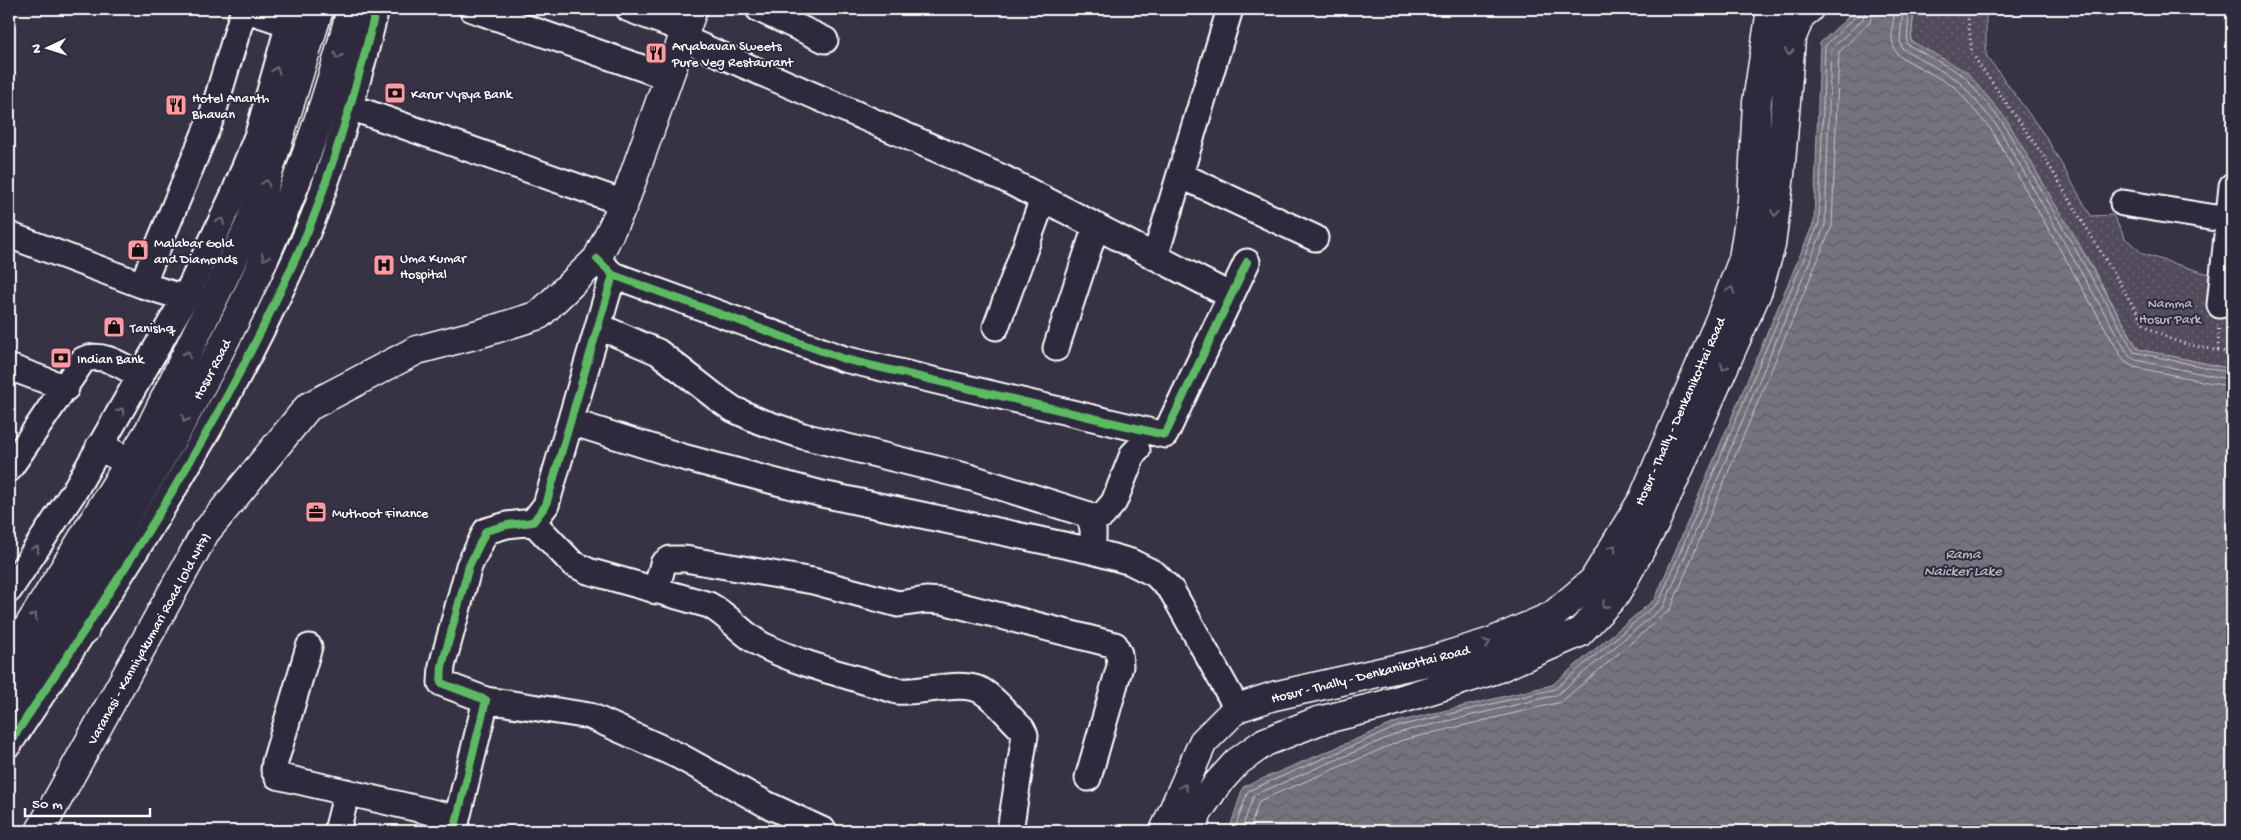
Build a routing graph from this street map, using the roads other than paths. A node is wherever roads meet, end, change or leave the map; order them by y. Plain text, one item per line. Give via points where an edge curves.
1 (244, 9) edge
2 (319, 9) edge
3 (350, 9) edge
4 (376, 9) edge
5 (472, 9) edge
6 (629, 9) edge
7 (759, 9) edge
8 (1230, 9) edge
9 (1774, 9) edge
10 (1809, 9) edge
11 (291, 16) edge
12 (687, 25) edge
13 (826, 40) dead end
14 (668, 77) junction
15 (350, 107) junction
16 (1180, 174) junction
17 (2232, 186) edge
18 (1043, 199) junction
19 (624, 203) junction
20 (2123, 203) dead end
21 (2228, 220) junction
22 (1096, 226) junction
23 (9, 235) edge
24 (1315, 238) dead end
25 (1155, 257) junction
26 (1247, 262) dead end
27 (604, 267) junction
28 (142, 285) junction
29 (1231, 296) junction
30 (185, 298) junction
31 (2220, 305) road end
32 (598, 326) junction
33 (996, 327) dead end
34 (1056, 348) dead end
35 (9, 368) edge
36 (141, 376) junction
37 (66, 388) junction
38 (571, 422) junction
39 (100, 447) junction
40 (1137, 450) dead end
41 (11, 462) edge
42 (130, 462) junction
43 (1091, 518) junction
44 (532, 522) junction
45 (1092, 551) junction
46 (9, 590) edge
47 (656, 591) junction
48 (74, 623) junction
49 (309, 647) dead end
50 (20, 662) edge
51 (9, 698) edge
52 (486, 700) junction
53 (1237, 708) junction
54 (9, 744) edge
55 (1088, 778) dead end
56 (347, 792) junction
57 (456, 825) edge
58 (40, 831) edge
59 (337, 831) edge
60 (824, 831) edge
61 (1010, 831) edge
62 (1164, 831) edge
63 (1191, 831) edge

1 - 11 street
1 - 28 street via 212,116
42 -> 2 main road, Hosur Road via 150,429 248,228
3 -> 48 main road, Hosur Road via 320,120 270,245 229,336
4 - 15 street
5 - 14 street
6 - 12 street
7 - 13 street
8 - 16 street
53 -> 9 main road, Hosur - Thally - Denkanikottai Road via 1274,696 1426,662 1491,642 1552,616 1593,581 1643,499 1742,259 1752,201 1757,102 1770,16
10 -> 63 main road, Hosur - Thally - Denkanikottai Road via 1801,15 1791,38 1771,245 1758,290 1655,523 1616,594 1579,633 1503,666 1383,705 1318,721 1265,742 1237,762 1217,784 1198,812
30 -> 11 street via 258,134
12 - 14 main road, Varanasi - Kanniyakumari Road (Old NH7)
12 - 18 street
14 - 19 main road, Varanasi - Kanniyakumari Road (Old NH7)
15 - 19 street
15 - 48 street via 316,209 243,368 209,431
16 - 24 street
16 - 25 street
17 - 21 street
18 - 22 street
18 - 33 street
19 - 27 main road, Varanasi - Kanniyakumari Road (Old NH7)
20 - 21 street
21 - 31 street
22 - 25 street
22 - 34 street
23 - 28 street
25 - 29 street
26 - 29 street
27 - 29 street via 844,359 1165,435
27 - 32 street
27 - 58 main road, Varanasi - Kanniyakumari Road (Old NH7) via 538,315 482,334 417,350 308,407 205,533
28 - 30 street
30 - 36 street
32 - 38 street
32 - 43 street via 658,352 733,409 759,421 803,436 969,476
35 - 37 street
36 - 37 street via 102,357 93,356 83,360
39 -> 36 street
37 - 41 street
38 - 44 street via 546,505
38 - 45 street via 683,458 822,494
39 - 42 main road
46 -> 39 street via 76,490
40 - 43 street via 1114,502 1103,515
50 -> 42 main road, Hosur Road
43 - 45 street via 1094,527
44 - 47 street via 572,564
44 - 52 street via 486,531 469,566 442,666 441,683
45 - 53 street via 1130,562 1155,574 1172,591
47 - 55 street via 663,564 670,559 685,559 813,581 898,604 942,601 1115,645 1120,666
47 - 61 street via 709,605 723,613 746,636 779,653 897,691 911,693 962,687 982,691 1025,735
48 - 50 main road, Hosur Road
48 - 54 street
49 - 56 street via 274,770 277,776
50 - 51 main road, Hosur Road
52 - 57 street
52 - 60 street via 590,716 679,756 766,804
62 -> 53 main road, Hosur - Thally - Denkanikottai Road via 1203,742
56 - 57 street
56 - 59 street

